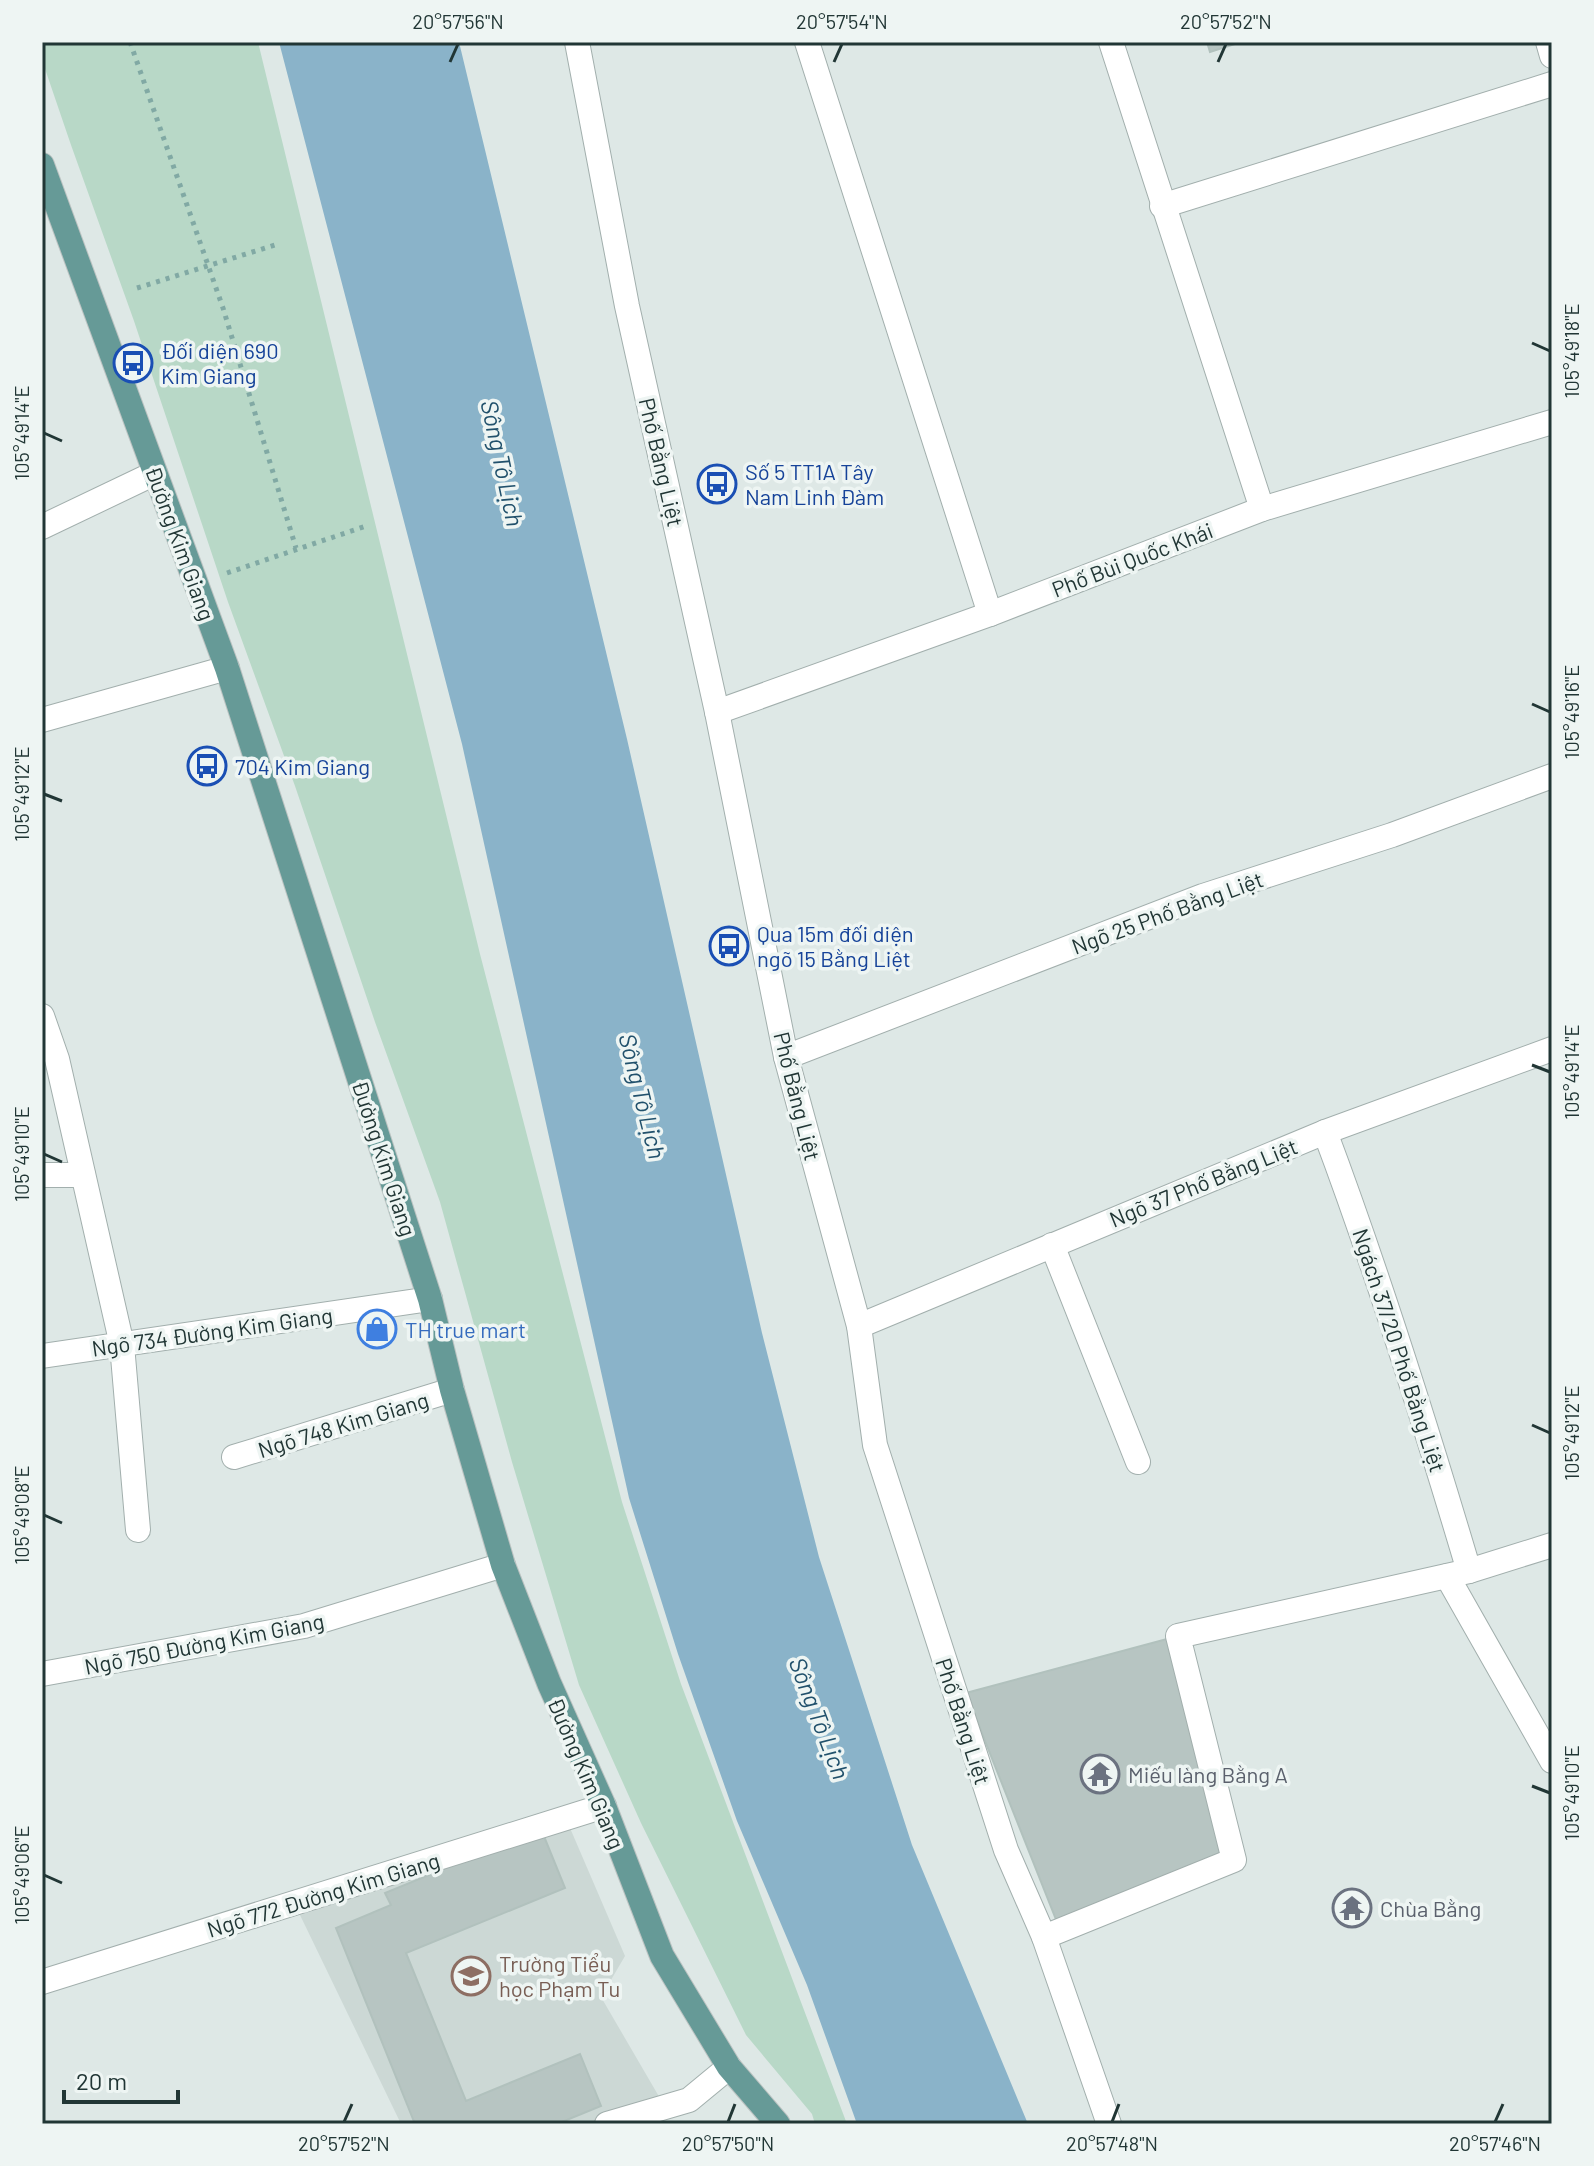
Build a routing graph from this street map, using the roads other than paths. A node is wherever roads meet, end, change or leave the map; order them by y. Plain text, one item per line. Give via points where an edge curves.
1 (577, 42) edge
2 (807, 42) edge
3 (1111, 42) edge
4 (1548, 42) edge
5 (1552, 56) edge
6 (1552, 84) edge
7 (42, 165) edge
8 (1162, 206) junction
9 (1552, 422) edge
10 (155, 473) junction
11 (1262, 509) junction
12 (42, 527) edge
13 (990, 614) junction
14 (227, 668) junction
15 (717, 712) junction
16 (42, 720) edge
17 (1552, 776) edge
18 (42, 1016) edge
19 (1552, 1049) edge
20 (786, 1057) junction
21 (1325, 1132) junction
22 (42, 1175) edge
23 (83, 1175) junction
24 (1052, 1245) junction
25 (430, 1299) junction
26 (859, 1326) junction
27 (122, 1345) junction
28 (42, 1356) edge
29 (452, 1390) junction
30 (234, 1457) dead end
31 (1138, 1462) dead end
32 (138, 1530) dead end
33 (1552, 1545) edge
34 (503, 1565) junction
35 (1458, 1574) junction
36 (42, 1674) edge
37 (1552, 1761) edge
38 (604, 1806) junction
39 (1044, 1937) junction
40 (42, 1982) edge
41 (729, 2067) junction
42 (607, 2124) edge
43 (778, 2124) edge
44 (1109, 2124) edge

1 - 15 street, Phố Bằng Liệt via 627,306
2 - 13 street
3 - 8 street
4 - 5 street
6 - 8 street
7 - 10 main road, Đường Kim Giang
8 - 11 street
9 - 11 street, Phố Bùi Quốc Khái
10 - 12 street
10 - 14 main road, Đường Kim Giang
11 - 13 street, Phố Bùi Quốc Khái
13 - 15 street, Phố Bùi Quốc Khái
14 - 16 street
14 - 25 main road, Đường Kim Giang
15 - 20 street, Phố Bằng Liệt
17 - 20 street, Ngõ 25 Phố Bằng Liệt via 1203,896
18 - 23 street
19 - 21 street, Ngõ 37 Phố Bằng Liệt
20 - 26 street, Phố Bằng Liệt
21 - 24 street, Ngõ 37 Phố Bằng Liệt
21 - 35 street, Ngách 37/20 Phố Bằng Liệt via 1419,1404
22 - 23 street
23 - 27 street
24 - 26 street, Ngõ 37 Phố Bằng Liệt
24 - 31 street
25 - 27 street, Ngõ 734 Đường Kim Giang
25 - 29 main road, Đường Kim Giang
26 - 39 street, Phố Bằng Liệt via 875,1445 1006,1850
27 - 28 street, Ngõ 734 Đường Kim Giang
27 - 32 street
29 - 30 street, Ngõ 748 Kim Giang
29 - 34 main road, Đường Kim Giang
33 - 35 street
34 - 36 street, Ngõ 750 Đường Kim Giang via 304,1626
34 - 38 main road, Đường Kim Giang
35 - 37 street, Ngách 37/20 Phố Bằng Liệt
35 - 39 street via 1178,1636 1234,1860
38 - 40 street, Ngõ 772 Đường Kim Giang
38 - 41 main road, Đường Kim Giang via 662,1956
39 - 44 street, Phố Bằng Liệt
41 - 42 street via 689,2100
41 - 43 main road, Đường Kim Giang

